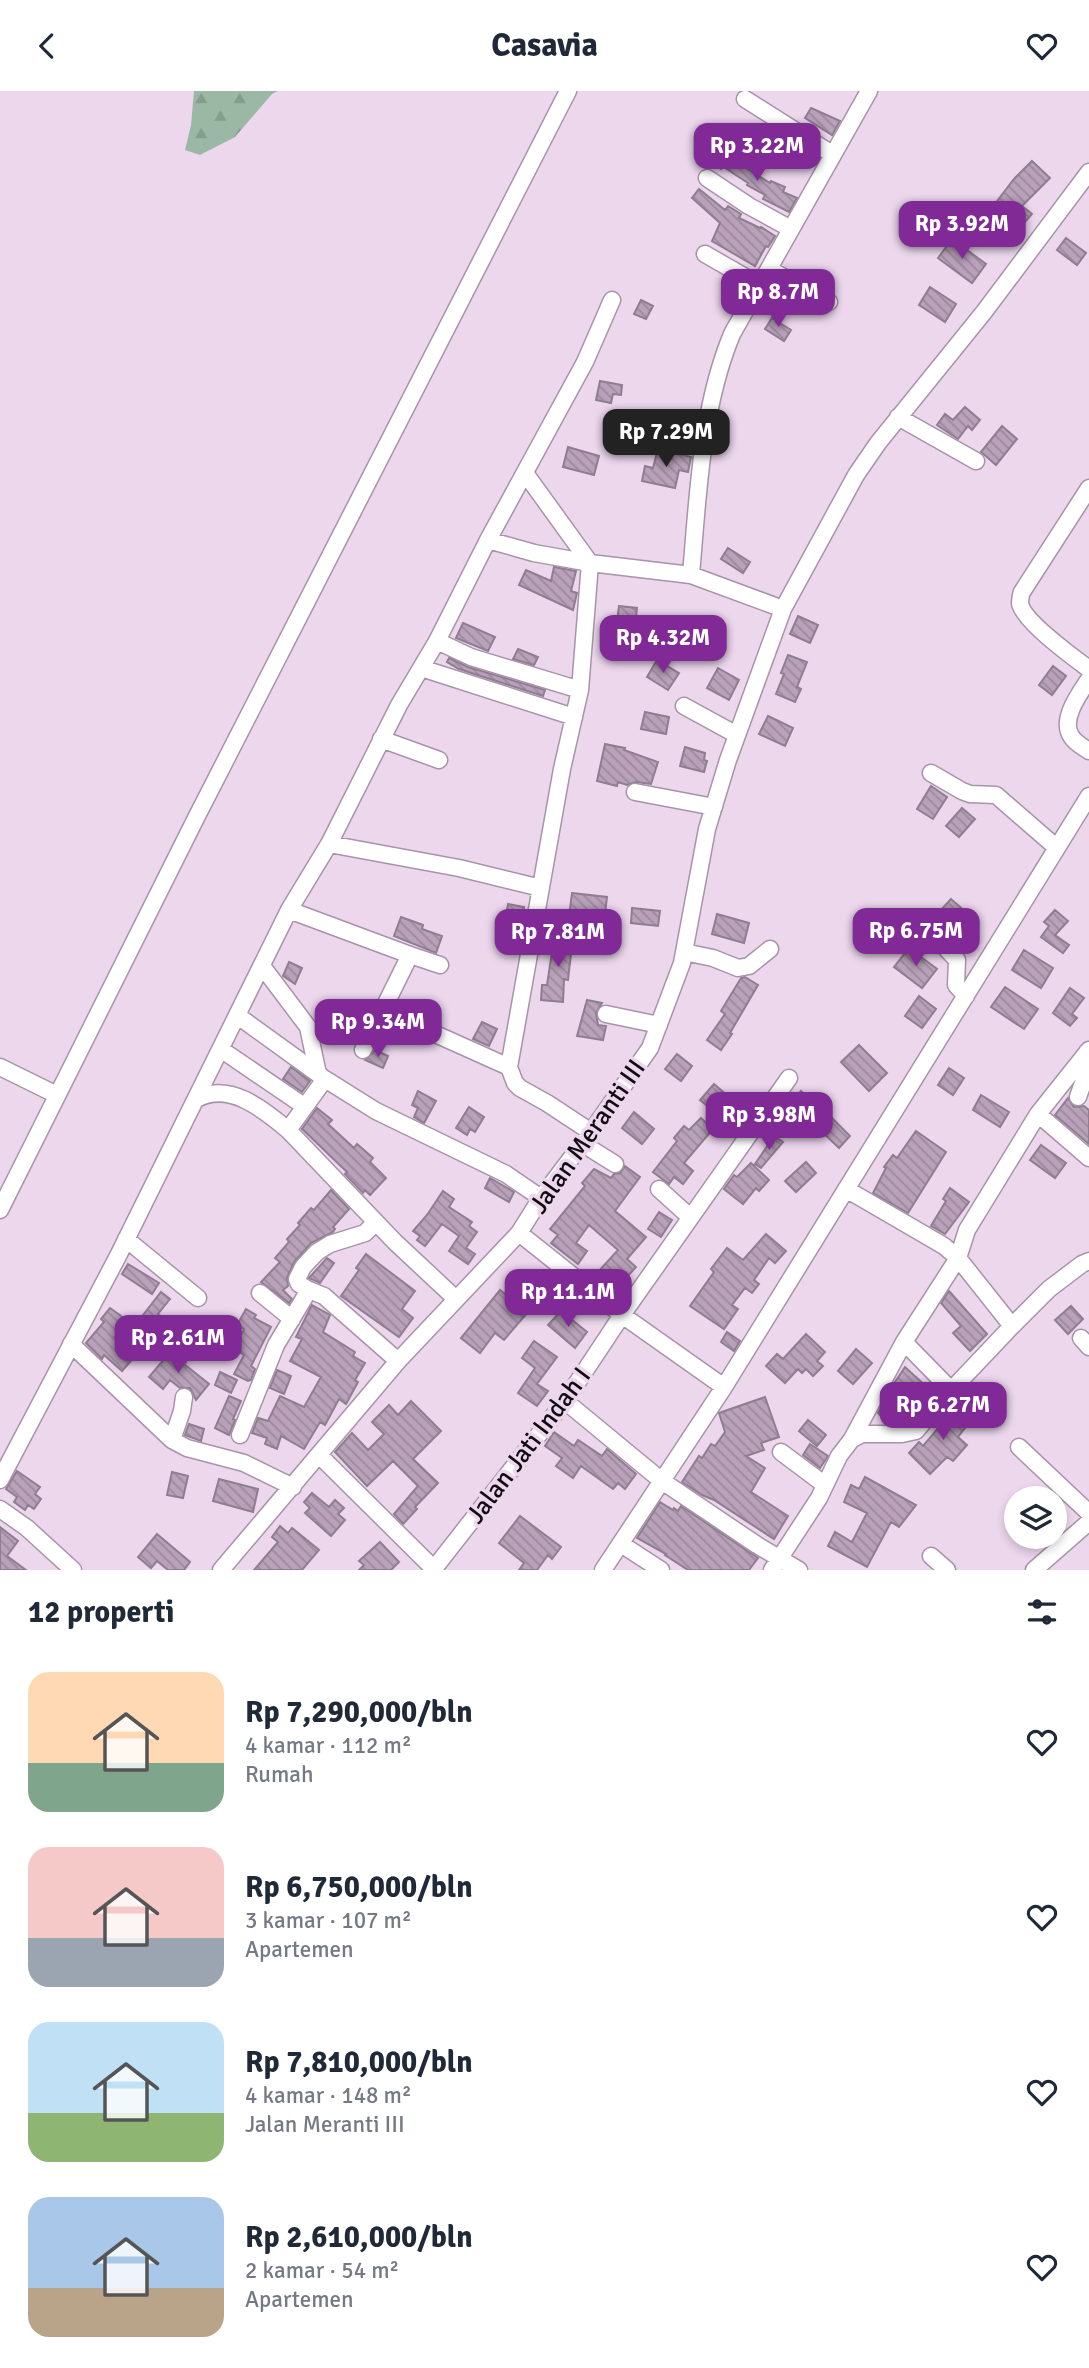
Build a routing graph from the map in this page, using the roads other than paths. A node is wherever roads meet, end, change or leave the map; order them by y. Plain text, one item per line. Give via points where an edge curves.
1 (568, 91) edge
2 (869, 91) edge
3 (745, 99) dead end
4 (832, 154) junction
5 (1089, 171) edge
6 (707, 178) dead end
7 (791, 229) junction
8 (705, 254) dead end
9 (769, 269) junction
10 (760, 285) junction
11 (611, 300) dead end
12 (829, 302) dead end
13 (898, 417) junction
14 (976, 461) dead end
15 (525, 473) junction
16 (1089, 488) edge
17 (488, 540) junction
18 (590, 563) junction
19 (691, 575) junction
20 (783, 609) junction
21 (437, 641) junction
22 (421, 668) junction
23 (1089, 669) edge
24 (1089, 679) edge
25 (580, 690) junction
26 (684, 706) dead end
27 (574, 717) junction
28 (737, 735) junction
29 (381, 739) junction
30 (1089, 751) edge
31 (439, 760) dead end
32 (930, 773) dead end
33 (635, 792) dead end
34 (1089, 796) edge
35 (714, 807) junction
36 (329, 844) junction
37 (1057, 848) junction
38 (541, 888) junction
39 (289, 910) junction
40 (934, 937) dead end
41 (770, 949) dead end
42 (684, 951) junction
43 (410, 955) junction
44 (440, 965) dead end
45 (262, 966) junction
46 (966, 996) junction
47 (606, 1014) dead end
48 (238, 1016) junction
49 (659, 1025) junction
50 (422, 1028) dead end
51 (222, 1049) junction
52 (363, 1050) dead end
53 (1088, 1051) edge
54 (0, 1067) edge
55 (509, 1067) junction
56 (321, 1076) junction
57 (789, 1078) dead end
58 (57, 1095) junction
59 (1078, 1097) dead end
60 (195, 1100) junction
61 (304, 1106) junction
62 (1038, 1114) junction
63 (288, 1130) junction
64 (587, 1138) junction
65 (1089, 1158) edge
66 (615, 1164) dead end
67 (659, 1189) dead end
68 (846, 1189) junction
69 (541, 1198) junction
70 (0, 1210) edge
71 (690, 1217) junction
72 (376, 1222) junction
73 (519, 1233) junction
74 (126, 1239) junction
75 (958, 1258) junction
76 (1089, 1261) edge
77 (309, 1290) junction
78 (260, 1293) dead end
79 (198, 1299) dead end
80 (456, 1299) junction
81 (622, 1315) junction
82 (292, 1318) junction
83 (1012, 1326) junction
84 (904, 1342) junction
85 (71, 1344) junction
86 (398, 1361) junction
87 (724, 1387) junction
88 (951, 1390) junction
89 (184, 1397) dead end
90 (565, 1401) junction
91 (240, 1435) dead end
92 (852, 1439) junction
93 (172, 1440) junction
94 (1018, 1447) dead end
95 (781, 1452) dead end
96 (320, 1455) junction
97 (0, 1480) edge
98 (662, 1481) junction
99 (825, 1485) junction
100 (293, 1487) junction
101 (0, 1510) edge
102 (1089, 1513) edge
103 (1089, 1523) edge
104 (621, 1544) junction
105 (931, 1556) dead end
106 (53, 1563) edge
107 (775, 1564) edge
108 (433, 1569) edge
109 (73, 1570) edge
110 (221, 1570) edge
111 (603, 1570) edge
112 (661, 1570) edge
113 (799, 1570) edge
114 (947, 1570) edge
115 (1034, 1570) edge

1 - 58 street
2 - 4 street
3 - 4 street
4 - 7 street
5 - 13 street, Jalan Meranti III via 984,312
6 - 7 street
7 - 9 street
8 - 10 street
9 - 10 street
9 - 12 street
10 - 19 street via 732,334 718,371 702,460
11 - 15 street via 585,362
13 - 14 street
13 - 20 street, Jalan Meranti III via 856,475
15 - 17 street
15 - 18 street
16 - 23 street via 1020,602 1035,624
17 - 18 street
17 - 21 street
18 - 19 street
18 - 25 street
19 - 20 street
20 - 28 street, Jalan Meranti III
21 - 22 street
21 - 25 street via 471,657
22 - 27 street
22 - 29 street
24 - 30 street via 1068,722 1073,739
25 - 27 street
26 - 28 street
27 - 38 street
28 - 35 street, Jalan Meranti III
29 - 31 street
29 - 36 street
32 - 37 street via 970,794 996,795
33 - 35 street
34 - 37 street
35 - 42 street, Jalan Meranti III
36 - 38 street
36 - 39 street
37 - 46 street
38 - 55 street
39 - 43 street
39 - 45 street
40 - 46 street via 957,960 956,985
41 - 42 street via 749,966 738,968
42 - 49 street, Jalan Meranti III
43 - 44 street
43 - 52 street
45 - 48 street
45 - 56 street via 308,1027
46 - 68 street
47 - 49 street
48 - 51 street
48 - 56 street
49 - 64 street, Jalan Meranti III via 650,1048
50 - 55 street
51 - 60 street
51 - 61 street
53 - 59 street via 1089,1066
53 - 62 street
54 - 58 street
55 - 64 street via 520,1088 548,1103
56 - 61 street
56 - 69 street via 376,1111 506,1174
57 - 71 street, Jalan Jati Indah I
58 - 70 street
60 - 63 street via 222,1093 262,1109
60 - 74 street
61 - 63 street
62 - 65 street
62 - 75 street via 967,1230
63 - 72 street
64 - 66 street
64 - 69 street, Jalan Meranti III
67 - 71 street
68 - 75 street
68 - 87 street
69 - 73 street, Jalan Meranti III
71 - 81 street, Jalan Jati Indah I
72 - 77 street via 365,1233 317,1252 297,1279
72 - 80 street
73 - 80 street, Jalan Meranti III
73 - 81 street
74 - 79 street
74 - 85 street
75 - 83 street
75 - 84 street
76 - 83 street via 1049,1289
77 - 82 street
77 - 86 street via 332,1302
78 - 82 street
80 - 86 street, Jalan Meranti III
81 - 87 street
81 - 90 street, Jalan Jati Indah I
82 - 91 street via 276,1345
83 - 88 street
84 - 88 street
84 - 92 street
85 - 93 street
85 - 97 street
86 - 96 street, Jalan Meranti III
87 - 98 street
88 - 92 street via 916,1431 875,1432
89 - 93 street
90 - 98 street
90 - 108 street, Jalan Jati Indah I
92 - 99 street
93 - 100 street via 244,1463
94 - 102 street
95 - 99 street
96 - 100 street, Jalan Meranti III
96 - 108 street
98 - 104 street
98 - 107 street
99 - 107 street
100 - 110 street, Jalan Meranti III
101 - 106 street via 27,1528
103 - 115 street
104 - 111 street
104 - 112 street
105 - 114 street
106 - 109 street
107 - 113 street

